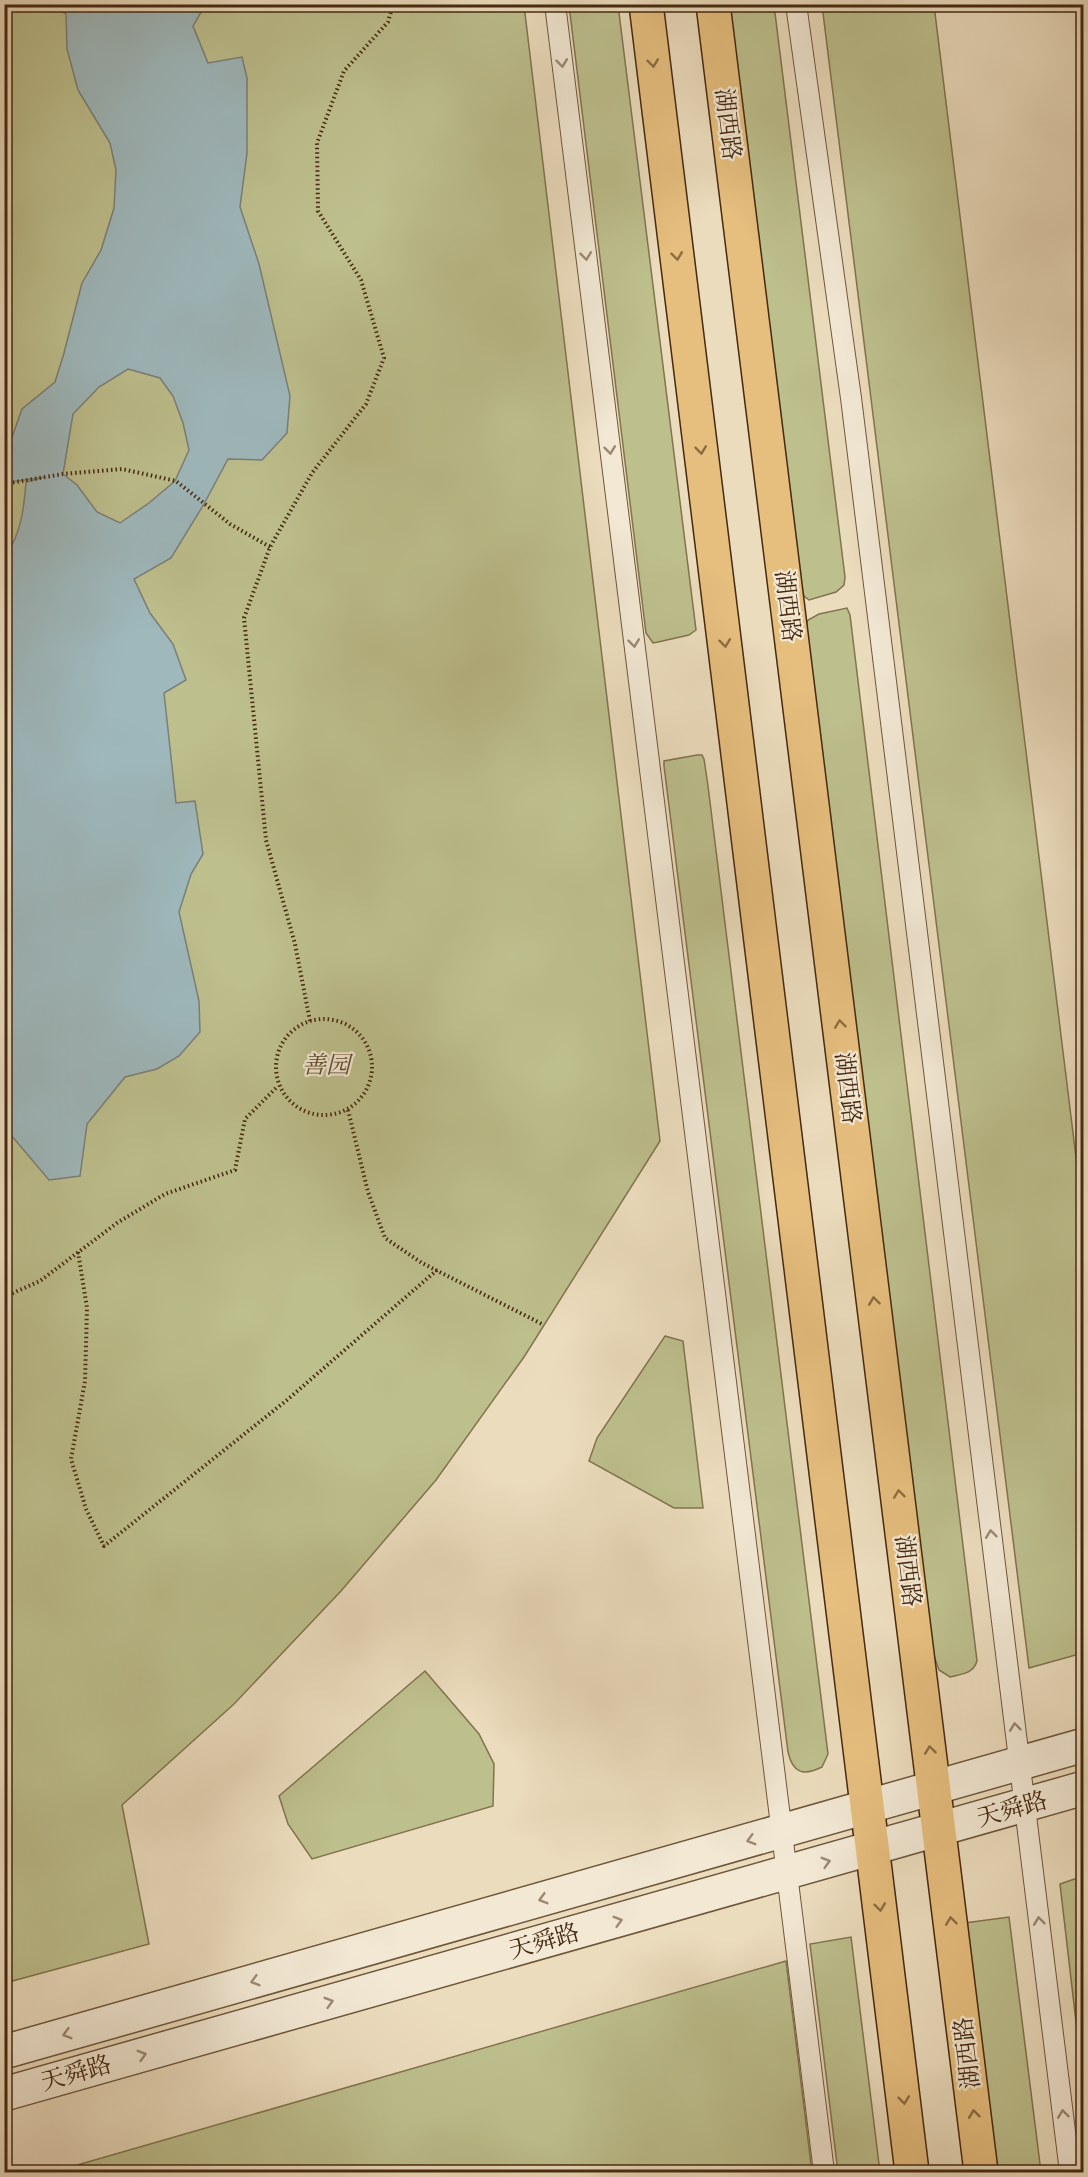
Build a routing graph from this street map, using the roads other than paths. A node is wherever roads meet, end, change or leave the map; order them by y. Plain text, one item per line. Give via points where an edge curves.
1 (555, 4) edge
2 (646, 4) edge
3 (713, 4) edge
4 (796, 4) edge
5 (1083, 1745) edge
6 (1020, 1763) junction
7 (935, 1787) junction
8 (1083, 1788) edge
9 (1025, 1805) junction
10 (868, 1807) junction
11 (940, 1829) junction
12 (782, 1831) junction
13 (873, 1849) junction
14 (787, 1873) junction
15 (4, 2052) edge
16 (4, 2094) edge
17 (824, 2172) edge
18 (912, 2172) edge
19 (981, 2172) edge
20 (1070, 2172) edge

1 -> 12 lane
2 -> 10 main road
7 -> 3 main road, 湖西路
6 -> 4 lane via 851,398
5 - 6 street, 天舜路
6 - 7 street, 天舜路
6 - 9 lane
7 - 10 street, 天舜路
7 - 11 main road, 湖西路
8 - 9 street, 天舜路
9 - 11 street, 天舜路
20 -> 9 lane
10 - 12 street, 天舜路
10 - 13 main road
11 - 13 street, 天舜路
19 -> 11 main road, 湖西路
12 - 14 lane
12 -> 15 street, 天舜路
14 -> 13 street, 天舜路
13 -> 18 main road
16 -> 14 street, 天舜路
14 - 17 lane

